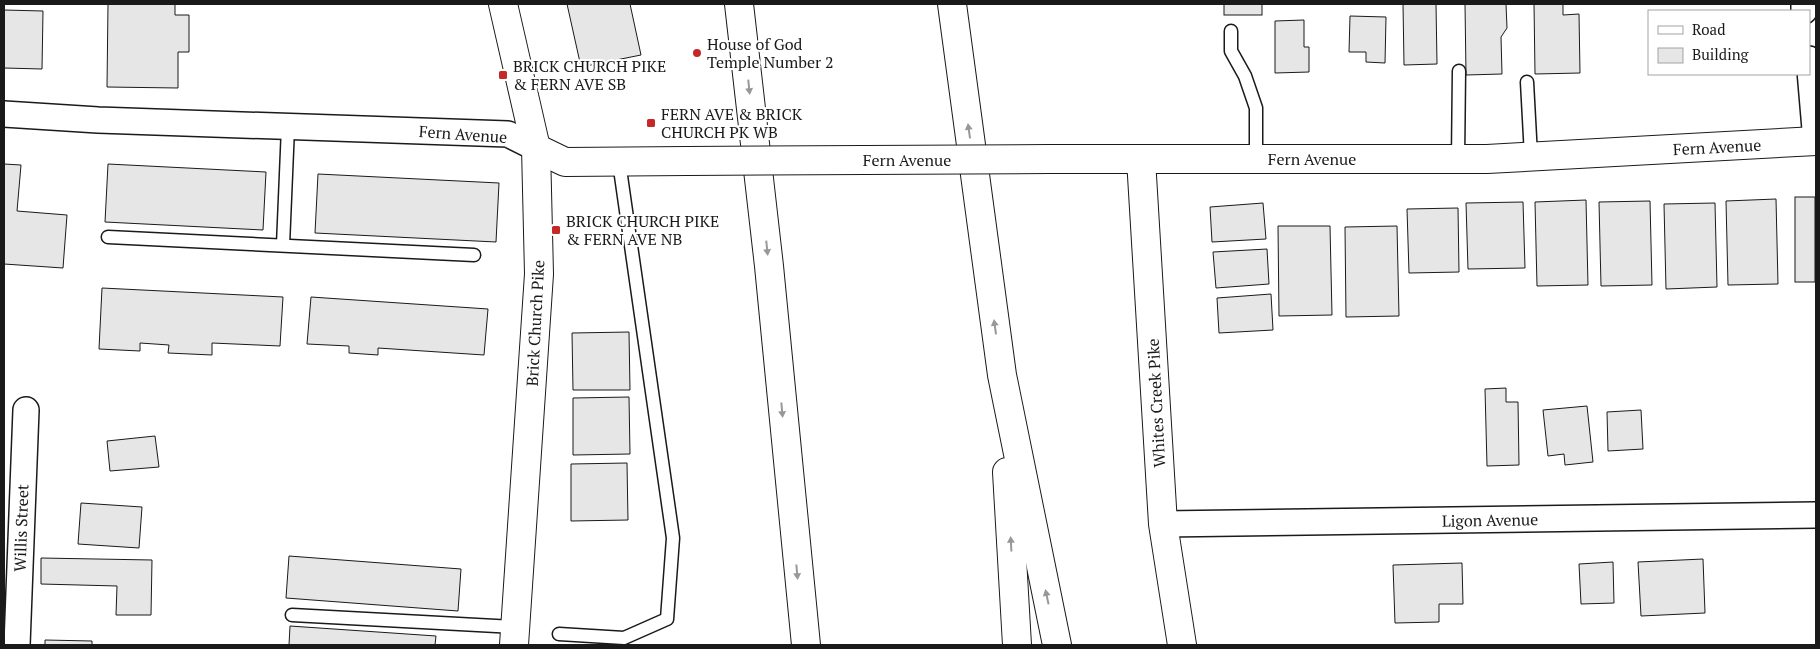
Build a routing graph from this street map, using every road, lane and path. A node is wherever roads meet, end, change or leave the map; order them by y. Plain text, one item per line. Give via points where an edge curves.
1 (503, 4) edge
2 (739, 4) edge
3 (952, 4) edge
4 (1231, 31) dead end
5 (1459, 71) dead end
6 (1810, 71) edge
7 (1528, 82) dead end
8 (4, 114) edge
9 (288, 127) junction
10 (1816, 141) edge
11 (536, 148) junction
12 (1531, 156) junction
13 (1256, 158) junction
14 (1141, 159) junction
15 (1458, 159) junction
16 (619, 162) junction
17 (108, 237) dead end
18 (283, 246) junction
19 (474, 255) dead end
20 (1002, 375) junction
21 (26, 410) dead end
22 (1816, 516) edge
23 (1163, 524) junction
24 (292, 615) dead end
25 (802, 619) junction
26 (559, 634) dead end
27 (515, 636) edge
28 (17, 645) edge
29 (797, 645) edge
30 (806, 645) edge
31 (1017, 645) edge
32 (1057, 645) edge
33 (1182, 645) edge

1 - 11 main road, Brick Church Pike
2 -> 25 main road via 769,266
20 -> 3 main road
4 - 13 lane via 1231,51 1245,76 1256,108
5 - 15 lane
6 - 10 street
7 - 12 lane
8 - 9 street, Fern Avenue
9 - 11 street, Fern Avenue via 508,134
9 - 18 lane
10 - 12 main road, Fern Avenue
11 - 16 main road, Fern Avenue via 565,162
11 - 27 main road, Brick Church Pike via 539,274
12 - 15 main road, Fern Avenue
13 - 14 main road, Fern Avenue
13 - 15 main road, Fern Avenue
14 - 16 main road, Fern Avenue, bridge
14 - 23 main road, Whites Creek Pike
16 - 26 lane via 674,538 667,619 624,638
17 - 18 lane
18 - 19 lane
31 -> 20 main road
32 -> 20 main road
21 - 28 street, Willis Street
22 - 23 street, Ligon Avenue
23 - 33 main road, Whites Creek Pike
24 - 27 lane
25 - 29 main road
25 - 30 main road

